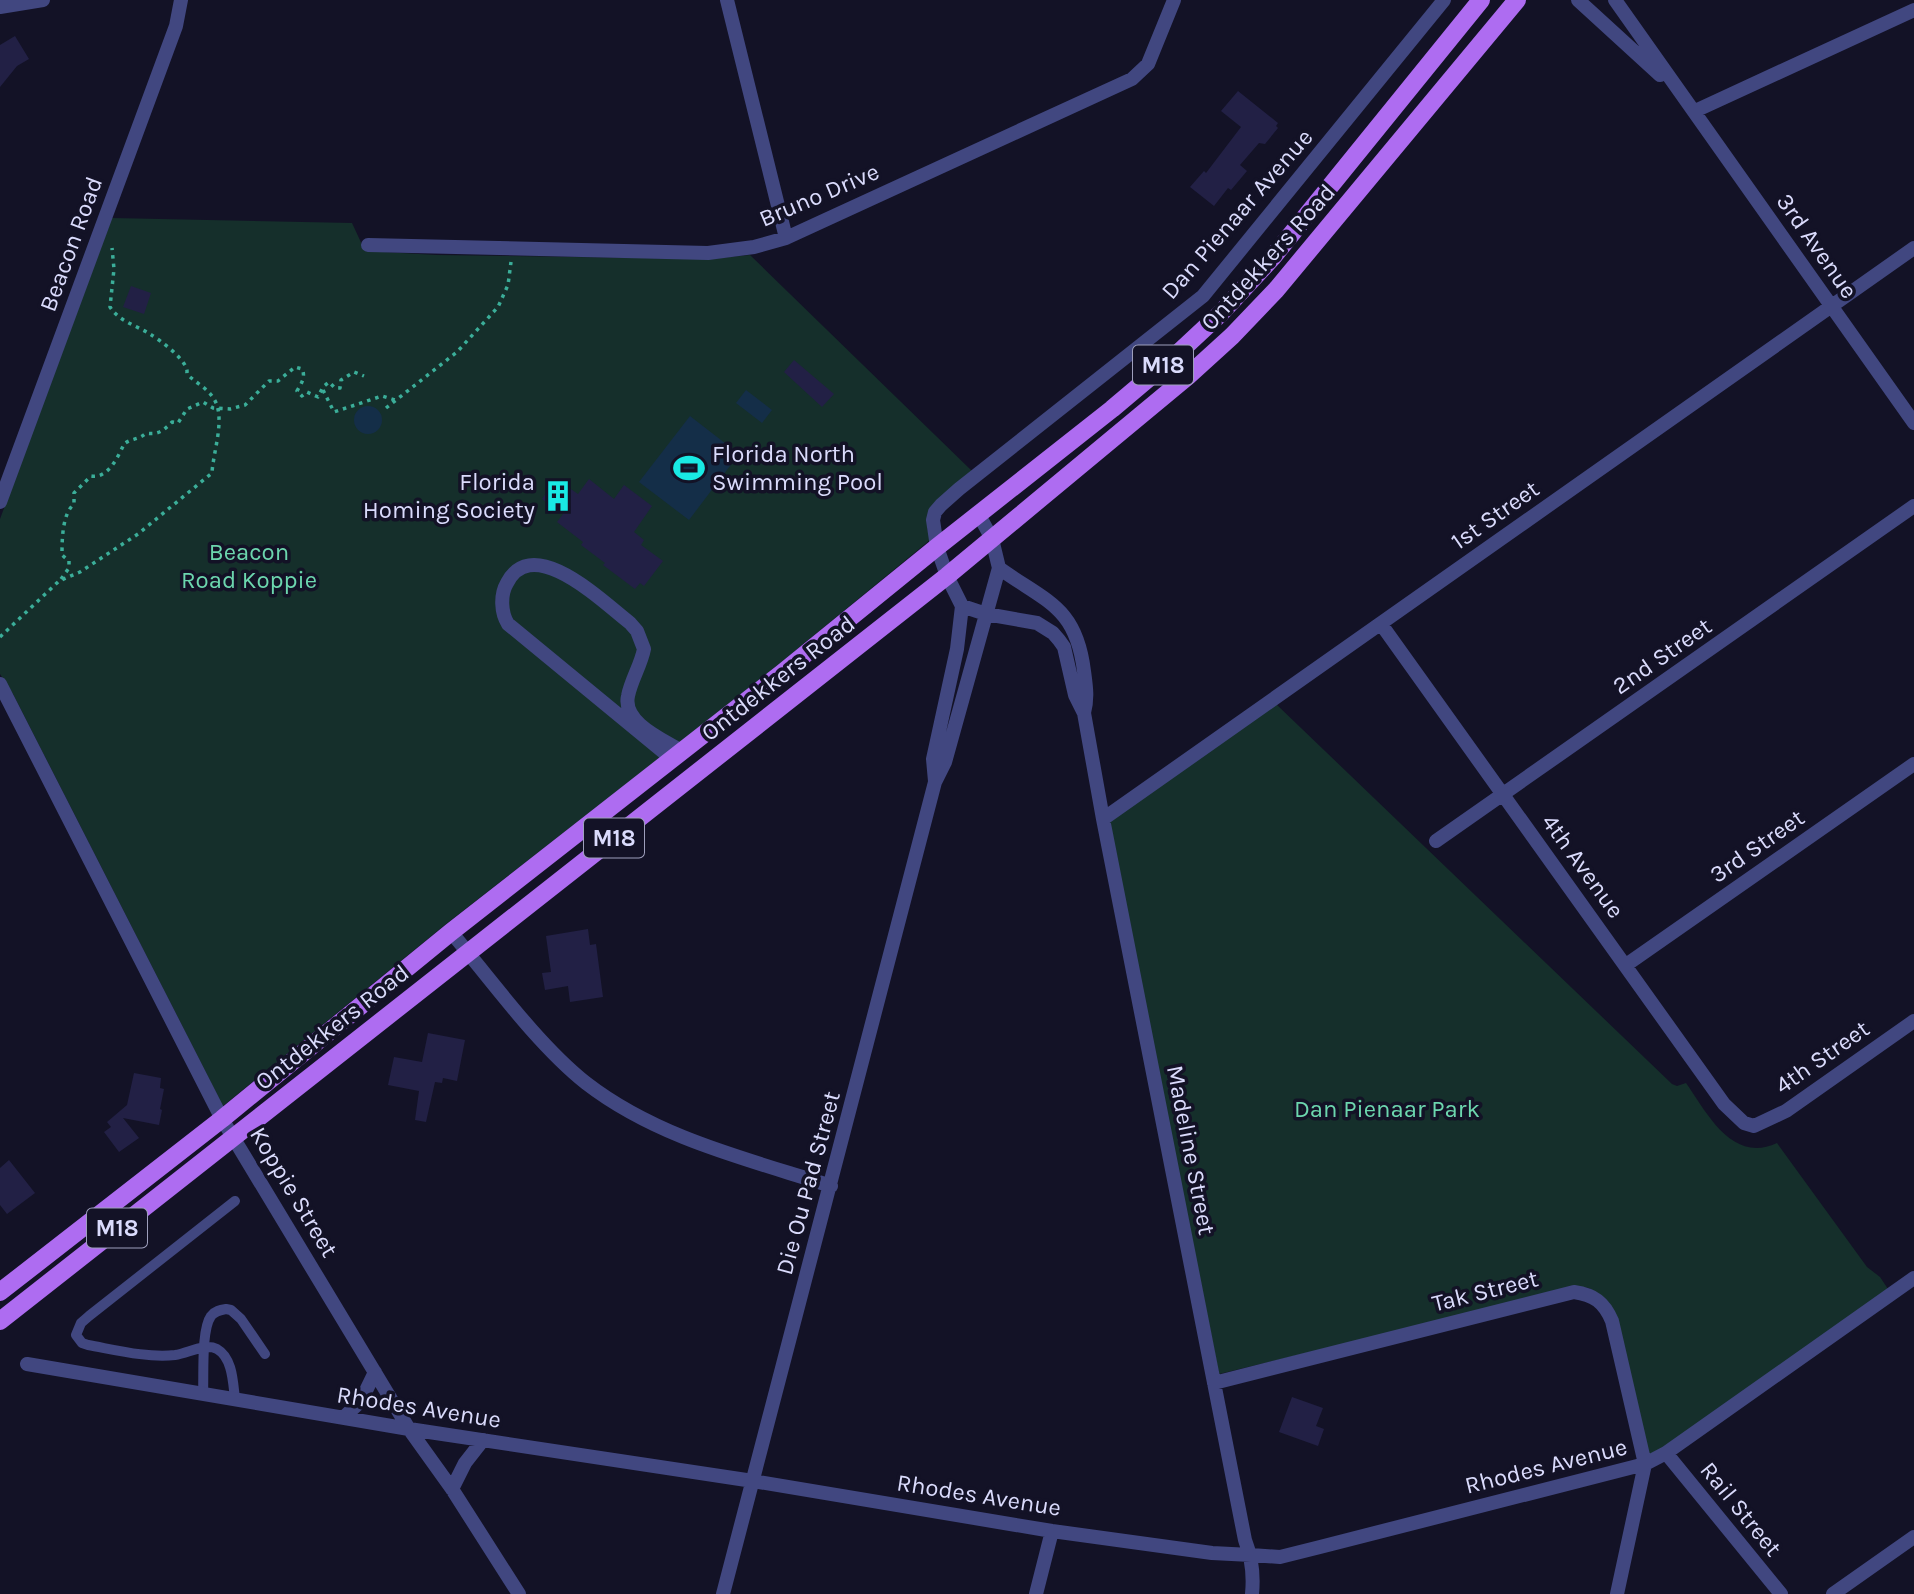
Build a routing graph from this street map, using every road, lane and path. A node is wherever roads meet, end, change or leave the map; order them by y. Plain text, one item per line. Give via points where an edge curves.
1 (43, 0) edge
2 (181, 0) edge
3 (727, 0) edge
4 (1174, 0) edge
5 (1444, 0) edge
6 (1481, 0) edge
7 (1517, 0) edge
8 (1578, 0) edge
9 (1615, 0) edge
10 (0, 7) edge
11 (1914, 10) edge
12 (1681, 95) junction
13 (1695, 111) junction
14 (102, 226) junction
15 (786, 238) junction
16 (368, 246) dead end
17 (1914, 248) edge
18 (513, 250) junction
19 (1830, 306) junction
20 (364, 376) dead end
21 (323, 390) junction
22 (395, 400) junction
23 (218, 408) junction
24 (386, 408) dead end
25 (1914, 423) edge
26 (0, 502) edge
27 (1914, 506) edge
28 (979, 515) junction
29 (992, 539) junction
30 (937, 547) junction
31 (999, 568) junction
32 (947, 576) junction
33 (59, 581) junction
34 (962, 606) junction
35 (986, 614) junction
36 (1381, 624) junction
37 (0, 637) edge
38 (0, 684) edge
39 (1084, 713) junction
40 (678, 756) junction
41 (1914, 764) edge
42 (935, 782) junction
43 (1504, 795) junction
44 (1102, 819) junction
45 (1436, 841) dead end
46 (451, 932) junction
47 (468, 952) junction
48 (1626, 965) junction
49 (1914, 1021) edge
50 (222, 1119) junction
51 (1754, 1126) joint
52 (233, 1135) junction
53 (831, 1186) junction
54 (235, 1201) dead end
55 (1914, 1278) edge
56 (0, 1292) edge
57 (0, 1321) edge
58 (205, 1346) junction
59 (265, 1354) dead end
60 (27, 1364) dead end
61 (375, 1372) junction
62 (1214, 1382) junction
63 (203, 1394) junction
64 (235, 1399) junction
65 (343, 1418) junction
66 (409, 1429) junction
67 (483, 1440) junction
68 (1665, 1453) junction
69 (1645, 1464) junction
70 (753, 1482) junction
71 (452, 1489) junction
72 (1052, 1531) junction
73 (1914, 1537) edge
74 (1251, 1555) junction
75 (519, 1594) edge
76 (723, 1594) edge
77 (1036, 1594) edge
78 (1252, 1594) edge
79 (1617, 1594) edge
80 (1780, 1594) edge
81 (1833, 1594) edge

1 - 10 street
2 - 14 street, Beacon Road via 176,26
3 - 15 street
4 - 15 street, Bruno Drive via 1148,64 1132,79
5 - 30 street, Dan Pienaar Avenue via 1203,296 941,505 933,520
6 - 28 main road, Ontdekkers Road / M18 via 1272,258 1221,313 1112,409
7 - 29 main road, Ontdekkers Road / M18 via 1252,315 1188,376
8 - 12 street, 3rd Avenue
9 - 12 street, 3rd Avenue
11 - 13 street
12 - 13 street, 3rd Avenue
13 - 19 street, 3rd Avenue
14 - 23 path via 111,231 110,307 172,352
14 - 26 street, Beacon Road
15 - 18 street, Bruno Drive via 708,253
16 - 18 street, Bruno Drive
17 - 19 street, 1st Street
18 - 22 path via 508,285 498,307 457,352
19 - 25 street, 3rd Avenue
19 - 36 street, 1st Street
20 - 21 path via 355,372 341,380 340,388 329,382
21 - 22 path via 334,412 382,396
21 - 23 path via 318,397 297,393 304,373 299,366 278,381 270,381 245,405
22 - 24 path
23 - 33 path via 212,474 138,534
23 - 33 path via 203,402 187,409 178,423 172,422 163,431 128,440 104,474 91,477 74,493 62,544 69,568
27 - 43 street, 2nd Street
28 - 29 street, Die Ou Pad Street
28 - 30 main road, Ontdekkers Road / M18
29 - 31 street, Die Ou Pad Street
29 - 32 main road, Ontdekkers Road / M18
30 - 32 street
30 - 40 main road, Ontdekkers Road / M18
31 - 35 street, Die Ou Pad Street
31 - 39 street, Madeline Street via 1068,619 1083,662 1088,697
32 - 34 street
32 - 47 main road, Ontdekkers Road / M18
33 - 37 path
34 - 35 street, Madeline Street
34 - 42 street, Die Ou Pad Street via 933,758
35 - 39 street, Madeline Street via 1037,623 1053,633 1064,647
35 - 42 street, Die Ou Pad Street via 945,762
36 - 43 street, 4th Avenue
36 - 44 street, 1st Street
38 - 50 street, Koppie Street
39 - 44 street, Madeline Street
40 - 40 street via 508,624 503,593 514,573 533,564 552,568 630,623 644,649 628,696 629,712
40 - 46 main road, Ontdekkers Road / M18
41 - 48 street, 3rd Street
42 - 53 street, Die Ou Pad Street
43 - 45 street, 2nd Street
43 - 48 street, 4th Avenue
44 - 62 street, Madeline Street
46 - 47 street
46 - 50 main road, Ontdekkers Road / M18
47 - 52 main road, Ontdekkers Road / M18
47 - 53 street via 565,1064 610,1100 658,1128
48 - 51 street, 4th Avenue via 1724,1104
49 - 51 street, 4th Street via 1786,1111
50 - 52 street, Koppie Street
50 - 56 main road, Ontdekkers Road / M18
52 - 57 main road, Ontdekkers Road / M18
52 - 61 street, Koppie Street
53 - 70 street, Die Ou Pad Street
54 - 58 lane via 89,1316 76,1335 88,1345 142,1354 172,1355
55 - 68 street, Rhodes Avenue
58 - 59 lane via 211,1316 226,1309 236,1314
58 - 63 lane
58 - 64 lane via 224,1355
60 - 63 street, Rhodes Avenue
61 - 65 street via 361,1401
61 - 66 street, Koppie Street
62 - 69 street, Tak Street via 1574,1293 1590,1294 1605,1306 1612,1321
62 - 74 street, Madeline Street
63 - 64 street, Rhodes Avenue
64 - 65 street, Rhodes Avenue
65 - 66 street, Rhodes Avenue
66 - 67 street, Rhodes Avenue
66 - 71 street, Koppie Street
67 - 70 street, Rhodes Avenue
67 - 71 street
68 - 69 street, Rhodes Avenue
68 - 80 street, Rail Street
69 - 74 street, Rhodes Avenue via 1320,1548 1280,1557
69 - 79 street
70 - 72 street, Rhodes Avenue
70 - 76 street, Die Ou Pad Street
71 - 75 street, Koppie Street
72 - 74 street, Rhodes Avenue
72 - 77 street
73 - 81 street
74 - 78 street, Madeline Street

